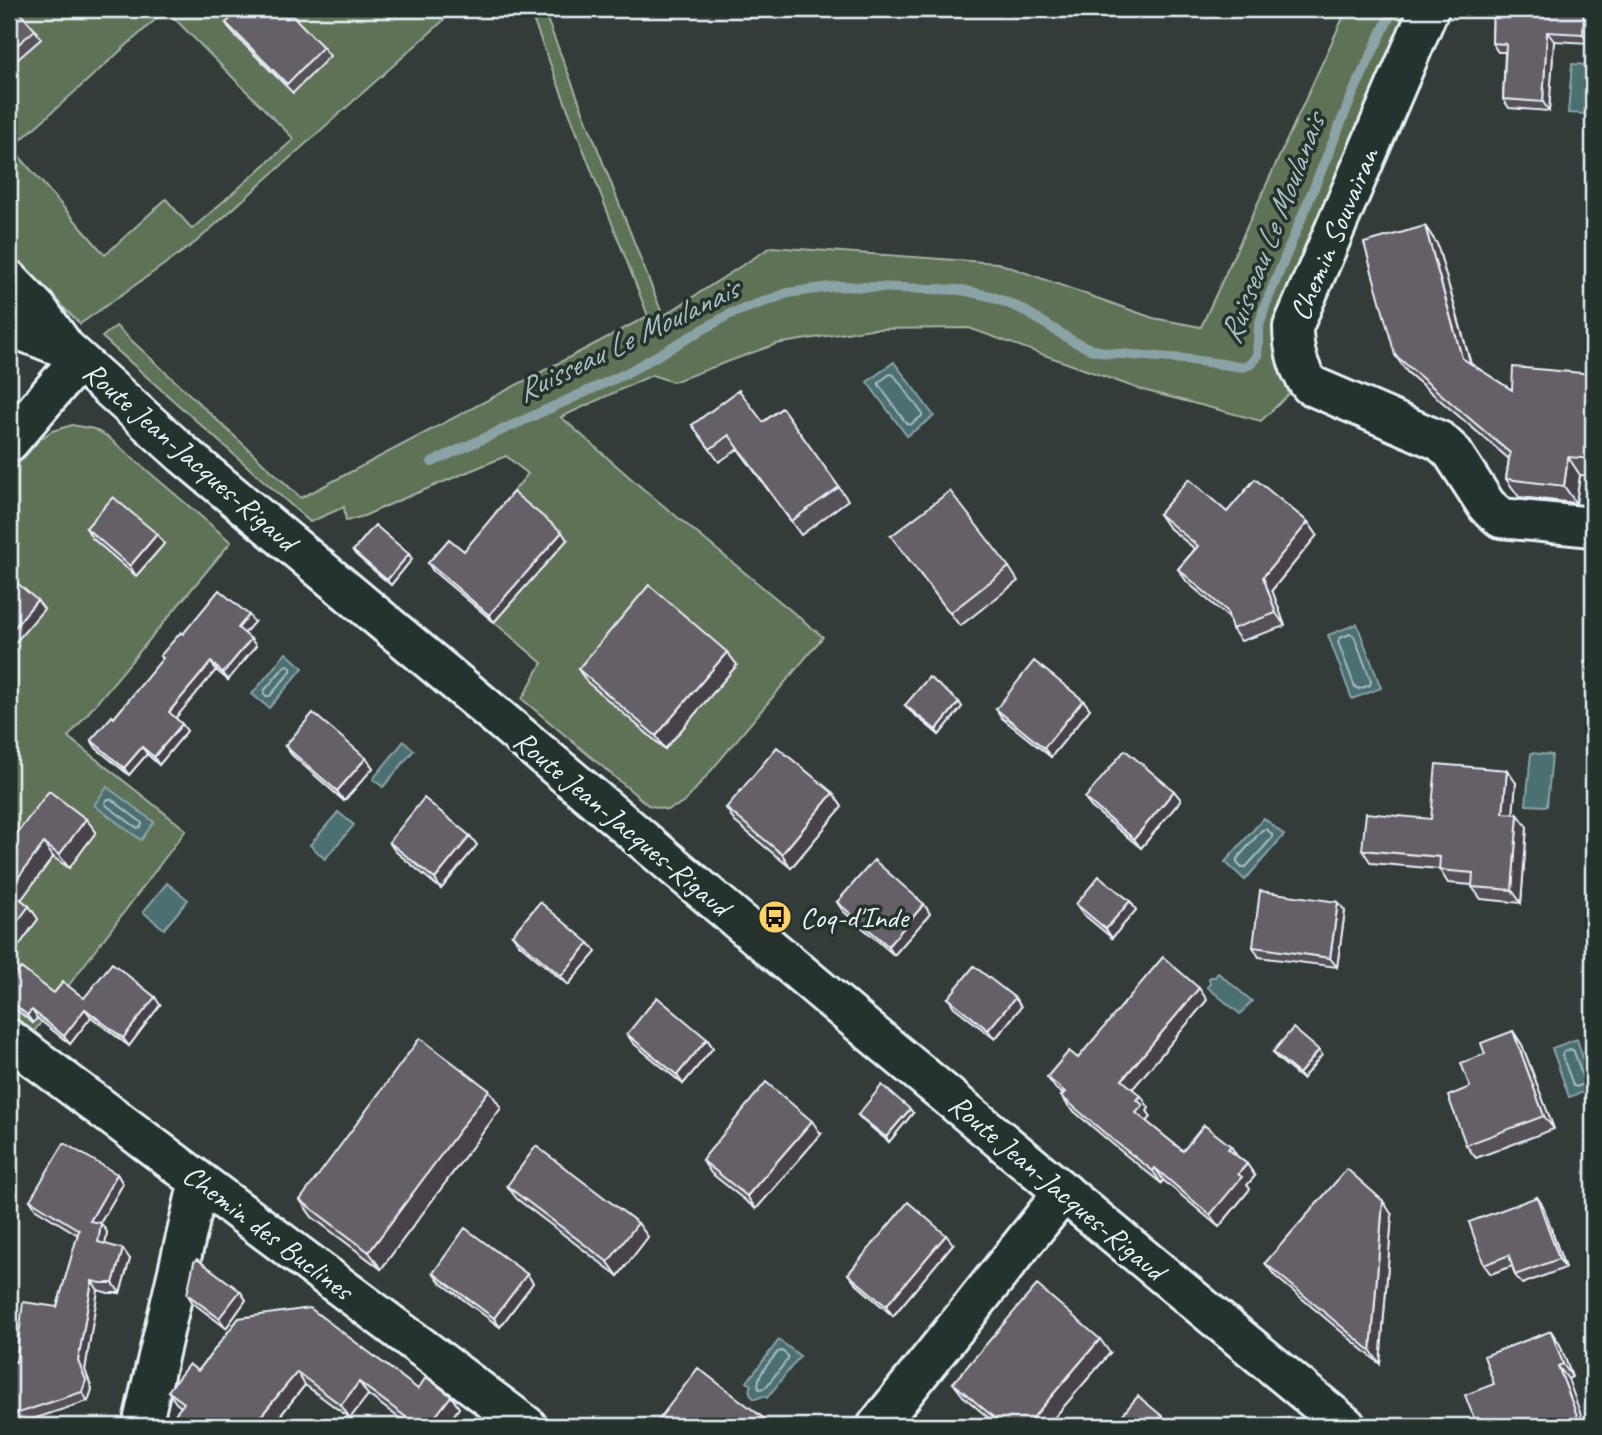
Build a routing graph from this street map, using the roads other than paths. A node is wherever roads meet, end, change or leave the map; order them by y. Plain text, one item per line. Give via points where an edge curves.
1 (1429, 9) edge
2 (9, 280) edge
3 (9, 321) edge
4 (72, 354) junction
5 (9, 442) edge
6 (1593, 527) edge
7 (9, 1039) edge
8 (199, 1181) junction
9 (1064, 1192) junction
10 (142, 1426) edge
11 (527, 1426) edge
12 (877, 1426) edge
13 (1346, 1426) edge

1 - 6 street, Chemin Souvairan via 1293,327 1302,374 1310,385 1440,440 1487,506 1501,518
2 - 4 street, Route Jean-Jacques-Rigaud
3 - 4 street, Route Jean-Jacques-Rigaud
4 - 5 street
4 - 9 street, Route Jean-Jacques-Rigaud via 184,455
7 - 8 street, Chemin des Buclines
8 - 10 street
8 - 11 street, Chemin des Buclines
9 - 12 street
9 - 13 street, Route Jean-Jacques-Rigaud

